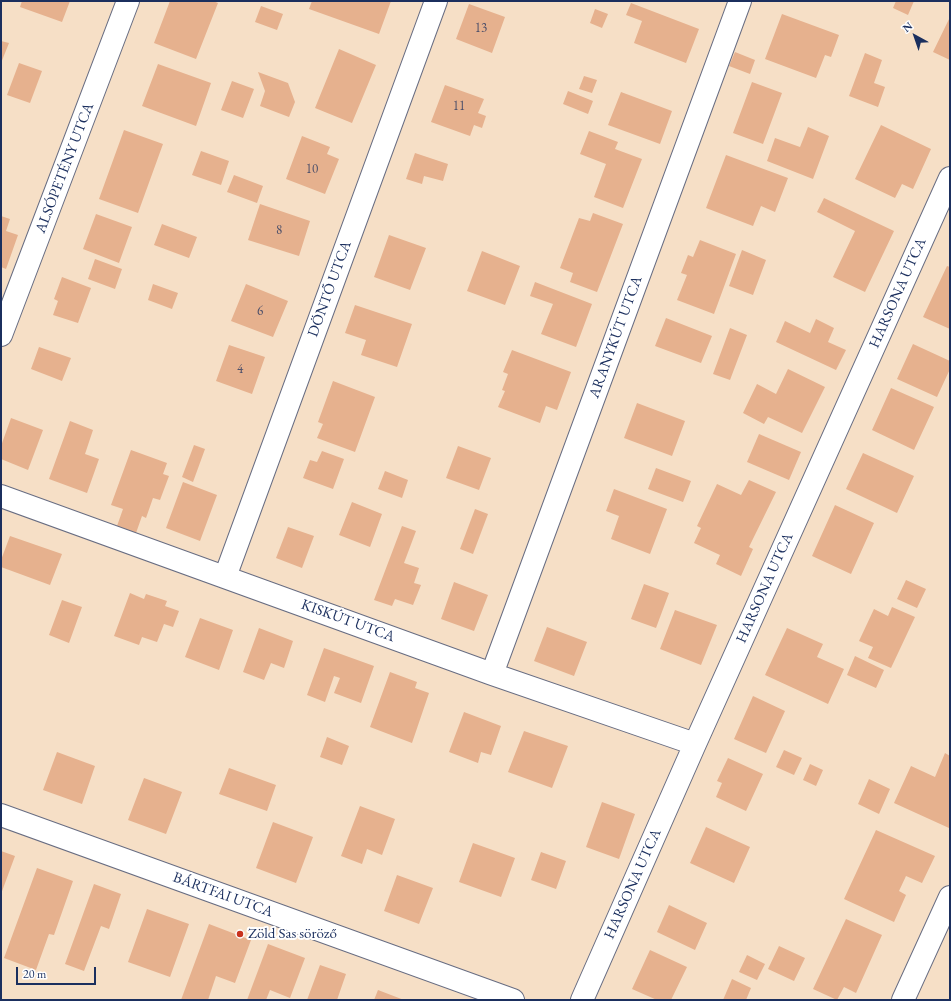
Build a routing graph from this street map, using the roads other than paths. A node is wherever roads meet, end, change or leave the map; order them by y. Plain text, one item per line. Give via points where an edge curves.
1 (128, 1) edge
2 (436, 1) edge
3 (740, 1) edge
4 (950, 178) edge
5 (1, 335) edge
6 (1, 496) edge
7 (225, 577) junction
8 (492, 674) junction
9 (695, 744) junction
10 (1, 815) edge
11 (950, 897) edge
12 (513, 1000) edge
13 (582, 1000) edge
14 (903, 1000) edge

1 - 5 street, ALSÓPETÉNY UTCA
2 - 7 street, DÖNTŐ UTCA
3 - 8 street, ARANYKÚT UTCA
4 - 9 street, HARSONA UTCA
6 - 7 street, KISKÚT UTCA
7 - 8 street, KISKÚT UTCA
8 - 9 street, KISKÚT UTCA
9 - 13 street, HARSONA UTCA
10 - 12 street, BÁRTFAI UTCA
11 - 14 street

